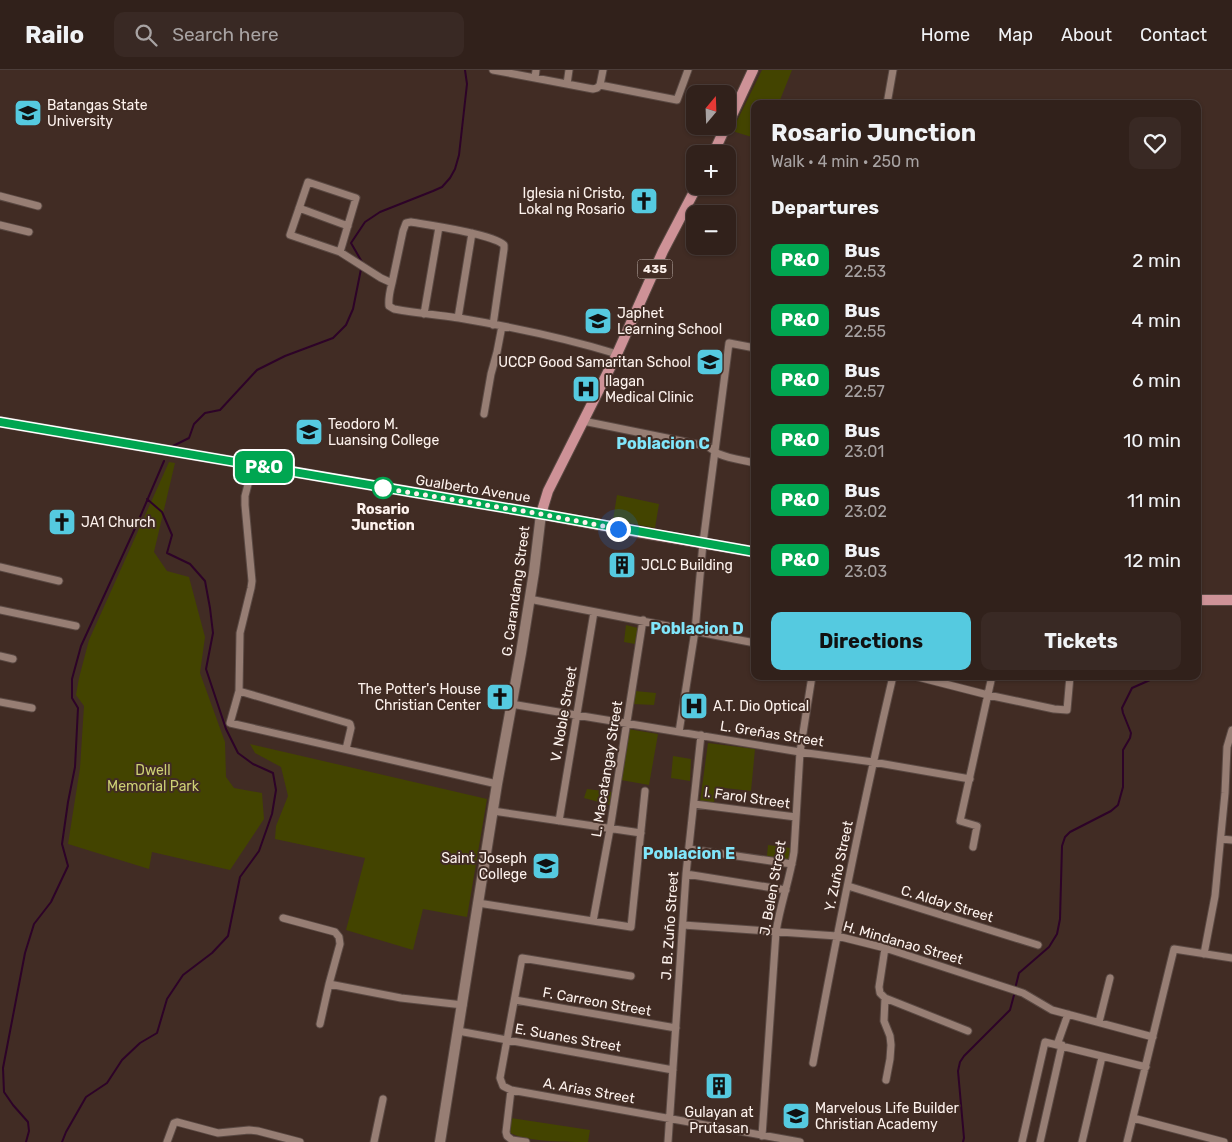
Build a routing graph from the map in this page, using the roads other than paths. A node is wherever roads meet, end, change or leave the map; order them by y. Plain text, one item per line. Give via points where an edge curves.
1 (493, 70) edge
2 (536, 70) edge
3 (569, 70) edge
4 (603, 70) edge
5 (688, 70) edge
6 (753, 70) edge
7 (893, 70) edge
8 (506, 71) edge
9 (535, 78) junction
10 (567, 84) junction
11 (600, 85) junction
12 (888, 100) edge
13 (736, 106) edge
14 (692, 195) edge
15 (0, 196) edge
16 (38, 206) dead end
17 (299, 208) junction
18 (0, 224) edge
19 (348, 226) junction
20 (439, 227) junction
21 (29, 232) dead end
22 (472, 233) junction
23 (340, 252) junction
24 (392, 284) junction
25 (424, 314) junction
26 (458, 318) junction
27 (493, 325) junction
28 (502, 326) junction
29 (751, 347) edge
30 (617, 354) junction
31 (484, 414) dead end
32 (583, 421) junction
33 (0, 422) edge
34 (715, 452) junction
35 (751, 462) edge
36 (253, 465) junction
37 (541, 514) junction
38 (704, 543) junction
39 (751, 551) edge
40 (0, 567) edge
41 (59, 581) dead end
42 (529, 599) junction
43 (1201, 600) edge
44 (1232, 600) edge
45 (0, 610) edge
46 (594, 612) junction
47 (643, 620) junction
48 (76, 626) dead end
49 (695, 631) junction
50 (751, 642) edge
51 (0, 656) edge
52 (13, 659) dead end
53 (811, 680) edge
54 (892, 680) edge
55 (930, 680) edge
56 (991, 680) edge
57 (1070, 680) edge
58 (239, 691) junction
59 (988, 695) junction
60 (0, 702) edge
61 (512, 704) junction
62 (32, 708) dead end
63 (576, 715) junction
64 (626, 724) junction
65 (1232, 730) edge
66 (679, 732) junction
67 (701, 735) junction
68 (1229, 748) edge
69 (346, 749) junction
70 (800, 752) junction
71 (873, 762) junction
72 (970, 779) junction
73 (497, 784) junction
74 (645, 791) dead end
75 (1228, 794) edge
76 (694, 804) junction
77 (493, 811) junction
78 (796, 817) junction
79 (559, 821) junction
80 (610, 829) junction
81 (641, 833) junction
82 (1220, 839) junction
83 (1232, 840) edge
84 (973, 847) dead end
85 (689, 849) junction
86 (792, 864) junction
87 (686, 874) junction
88 (848, 886) junction
89 (786, 890) junction
90 (478, 903) junction
91 (283, 918) dead end
92 (593, 921) junction
93 (683, 925) junction
94 (776, 932) junction
95 (837, 936) junction
96 (1038, 945) dead end
97 (885, 948) junction
98 (1204, 954) junction
99 (1232, 958) edge
100 (631, 976) dead end
101 (1110, 978) dead end
102 (329, 984) junction
103 (885, 998) junction
104 (515, 1000) junction
105 (462, 1005) junction
106 (1068, 1014) junction
107 (1099, 1022) junction
108 (320, 1024) dead end
109 (676, 1028) junction
110 (968, 1030) dead end
111 (458, 1031) junction
112 (1154, 1037) junction
113 (507, 1039) junction
114 (1060, 1045) junction
115 (1102, 1057) junction
116 (814, 1062) dead end
117 (1146, 1067) junction
118 (674, 1070) junction
119 (886, 1080) dead end
120 (511, 1090) junction
121 (383, 1099) dead end
122 (670, 1118) junction
123 (1133, 1118) junction
124 (762, 1136) junction
125 (505, 1139) edge
126 (1212, 1141) edge
127 (167, 1142) edge
128 (300, 1142) edge
129 (374, 1142) edge
130 (440, 1142) edge
131 (526, 1142) edge
132 (668, 1142) edge
133 (800, 1142) edge
134 (1022, 1142) edge
135 (1040, 1142) edge
136 (1082, 1142) edge
137 (1127, 1142) edge
138 (1224, 1142) edge

1 - 8 street
2 - 9 street
3 - 10 street
4 - 11 street
5 - 11 street via 677,100
6 - 13 main road
7 - 12 street
8 - 9 street
9 - 10 street
10 - 11 street via 592,89
14 - 30 main road, G. Carandang Street / 435 via 663,251
15 - 16 street
17 - 19 street
17 - 19 street via 308,182 356,198
17 - 23 street via 290,235
18 - 21 street
19 - 23 street
20 - 22 street
20 - 24 street via 406,223
20 - 25 street
22 - 26 street
22 - 27 street via 504,245
23 - 24 street
24 - 25 street via 389,306
25 - 26 street
26 - 27 street
27 - 28 street
28 - 30 street
28 - 31 street
29 - 34 street via 729,343
30 - 32 main road, G. Carandang Street / 435
32 - 34 street via 706,446
32 - 37 main road, G. Carandang Street / 435 via 548,491
33 - 36 main road, Gualberto Avenue
34 - 35 street
34 - 38 street
36 - 37 main road, Gualberto Avenue
36 - 58 street via 245,496 252,581 240,633
37 - 38 main road, Gualberto Avenue
37 - 42 main road, G. Carandang Street
38 - 39 main road, Gualberto Avenue
38 - 49 street
40 - 41 street
42 - 46 street
42 - 61 main road, G. Carandang Street
43 - 44 main road
45 - 48 street
46 - 47 street
46 - 63 street, V. Noble Street
47 - 49 street
47 - 64 street, L. Macatangay Street
49 - 50 street
49 - 66 street
51 - 52 street
53 - 70 street, J. Belen Street
54 - 71 street, Y. Zuño Street
55 - 59 street
56 - 59 street
57 - 59 street via 1067,710
58 - 69 street via 350,724
58 - 69 street via 230,723
59 - 72 street
60 - 62 street
61 - 63 street, L. Greñas Street
61 - 73 main road, G. Carandang Street
63 - 64 street, L. Greñas Street
63 - 79 street, V. Noble Street
64 - 66 street, L. Greñas Street
64 - 80 street, L. Macatangay Street
65 - 68 street
66 - 67 street, L. Greñas Street
67 - 70 street, L. Greñas Street
67 - 76 street, J. B. Zuño Street
68 - 75 street
69 - 73 street
70 - 71 street, L. Greñas Street
70 - 78 street, J. Belen Street
71 - 72 street, L. Greñas Street
71 - 88 street, Y. Zuño Street
72 - 84 street via 960,821 977,826
73 - 77 main road, G. Carandang Street
74 - 81 street
75 - 82 street
76 - 78 street, I. Farol Street
76 - 85 street, J. B. Zuño Street
77 - 79 street
77 - 90 main road, G. Carandang Street
78 - 86 street, J. Belen Street
79 - 80 street
80 - 81 street
80 - 92 street, L. Macatangay Street
81 - 92 street via 631,927
82 - 83 street
82 - 98 street via 1215,896
85 - 86 street
85 - 87 street, J. B. Zuño Street
86 - 89 street, J. Belen Street
87 - 89 street
87 - 93 street, J. B. Zuño Street
88 - 95 street, Y. Zuño Street
88 - 96 street, C. Alday Street
89 - 94 street, J. Belen Street
90 - 92 street
90 - 105 main road, G. Carandang Street
91 - 102 street via 335,932 339,937
93 - 94 street, H. Mindanao Street
93 - 109 street, J. B. Zuño Street
94 - 95 street, H. Mindanao Street
94 - 124 street, J. Belen Street
95 - 97 street, H. Mindanao Street
95 - 116 street, Y. Zuño Street
97 - 103 street via 879,987
97 - 106 street, H. Mindanao Street via 1023,992 1052,1010
98 - 99 street
98 - 112 street via 1174,949
100 - 104 street via 522,958
101 - 107 street
102 - 105 street via 401,998
102 - 108 street
103 - 110 street
103 - 119 street via 884,1021 891,1045
104 - 109 street, F. Carreon Street
104 - 113 street
105 - 111 main road, G. Carandang Street
106 - 107 street, H. Mindanao Street
106 - 114 street
107 - 112 street, H. Mindanao Street
109 - 118 street, J. B. Zuño Street
111 - 113 street, E. Suanes Street
111 - 130 main road, G. Carandang Street
112 - 117 street
113 - 118 street, E. Suanes Street
113 - 120 street via 500,1078 503,1086
114 - 115 street
114 - 134 street via 1045,1042
114 - 135 street
115 - 117 street
115 - 136 street
117 - 123 street
118 - 122 street, J. B. Zuño Street
120 - 122 street, A. Arias Street
120 - 125 street
121 - 129 street
122 - 124 street, A. Arias Street
122 - 132 street, J. B. Zuño Street
123 - 126 street
123 - 137 street
124 - 133 street, A. Arias Street
125 - 131 street
126 - 138 street
127 - 128 street via 177,1122 218,1133 249,1130

